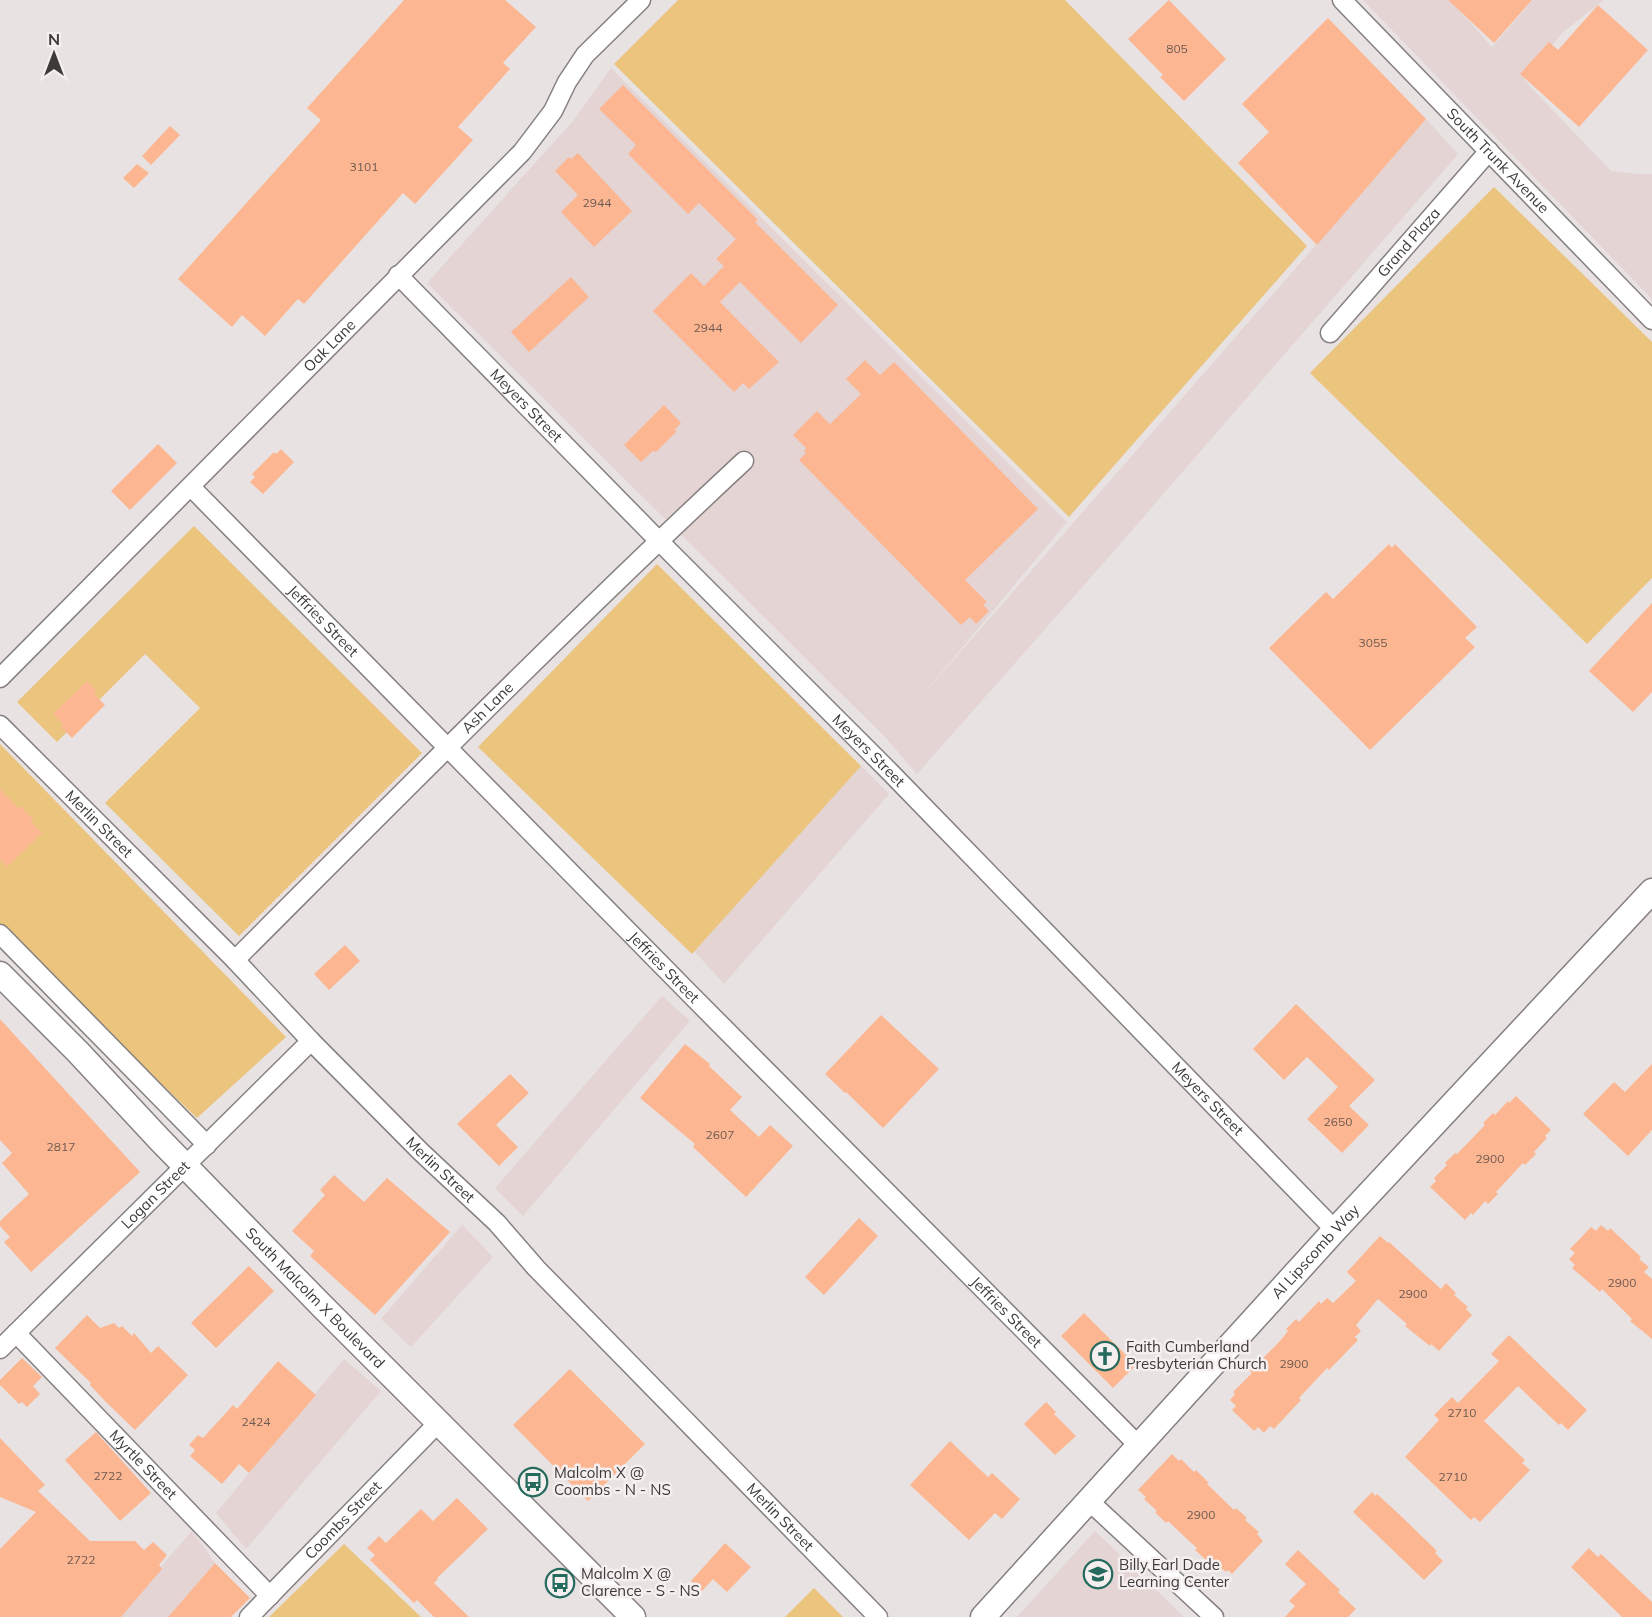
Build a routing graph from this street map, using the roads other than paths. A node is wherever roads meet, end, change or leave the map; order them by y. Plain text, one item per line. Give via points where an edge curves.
1 (641, 0) edge
2 (1342, 0) edge
3 (1489, 151) junction
4 (398, 275) junction
5 (1652, 320) edge
6 (1330, 333) dead end
7 (744, 460) dead end
8 (191, 487) junction
9 (659, 540) junction
10 (0, 678) edge
11 (0, 725) edge
12 (447, 748) junction
13 (1652, 891) edge
14 (0, 934) edge
15 (235, 960) junction
16 (0, 974) edge
17 (311, 1041) junction
18 (207, 1145) junction
19 (186, 1166) junction
20 (1335, 1230) junction
21 (16, 1333) junction
22 (0, 1349) edge
23 (438, 1423) junction
24 (1138, 1445) junction
25 (1089, 1501) junction
26 (270, 1596) junction
27 (249, 1617) edge
28 (633, 1617) edge
29 (878, 1617) edge
30 (982, 1617) edge
31 (1214, 1617) edge

1 - 4 street, Oak Lane via 585,55 553,111 522,152
2 - 3 street, South Trunk Avenue
3 - 5 street, South Trunk Avenue
3 - 6 street, Grand Plaza
4 - 8 street, Oak Lane
4 - 9 street, Meyers Street
7 - 9 street, Ash Lane
8 - 10 street, Oak Lane
8 - 12 street, Jeffries Street
9 - 12 street, Ash Lane
9 - 20 street, Meyers Street
11 - 15 street, Merlin Street
12 - 15 street, Ash Lane
12 - 24 street, Jeffries Street
13 - 20 street, Al Lipscomb Way
14 - 18 street
15 - 17 street, Merlin Street
16 - 19 street, South Malcolm X Boulevard
17 - 18 street, Logan Street
17 - 29 street, Merlin Street via 497,1223 544,1277
18 - 19 street, Logan Street
19 - 21 street, Logan Street
19 - 23 street, South Malcolm X Boulevard
20 - 24 street, Al Lipscomb Way
21 - 22 street, Logan Street
21 - 26 street, Myrtle Street
23 - 26 street, Coombs Street
23 - 28 street, South Malcolm X Boulevard
24 - 25 street, Al Lipscomb Way
25 - 30 street, Al Lipscomb Way
25 - 31 street
26 - 27 street, Coombs Street

